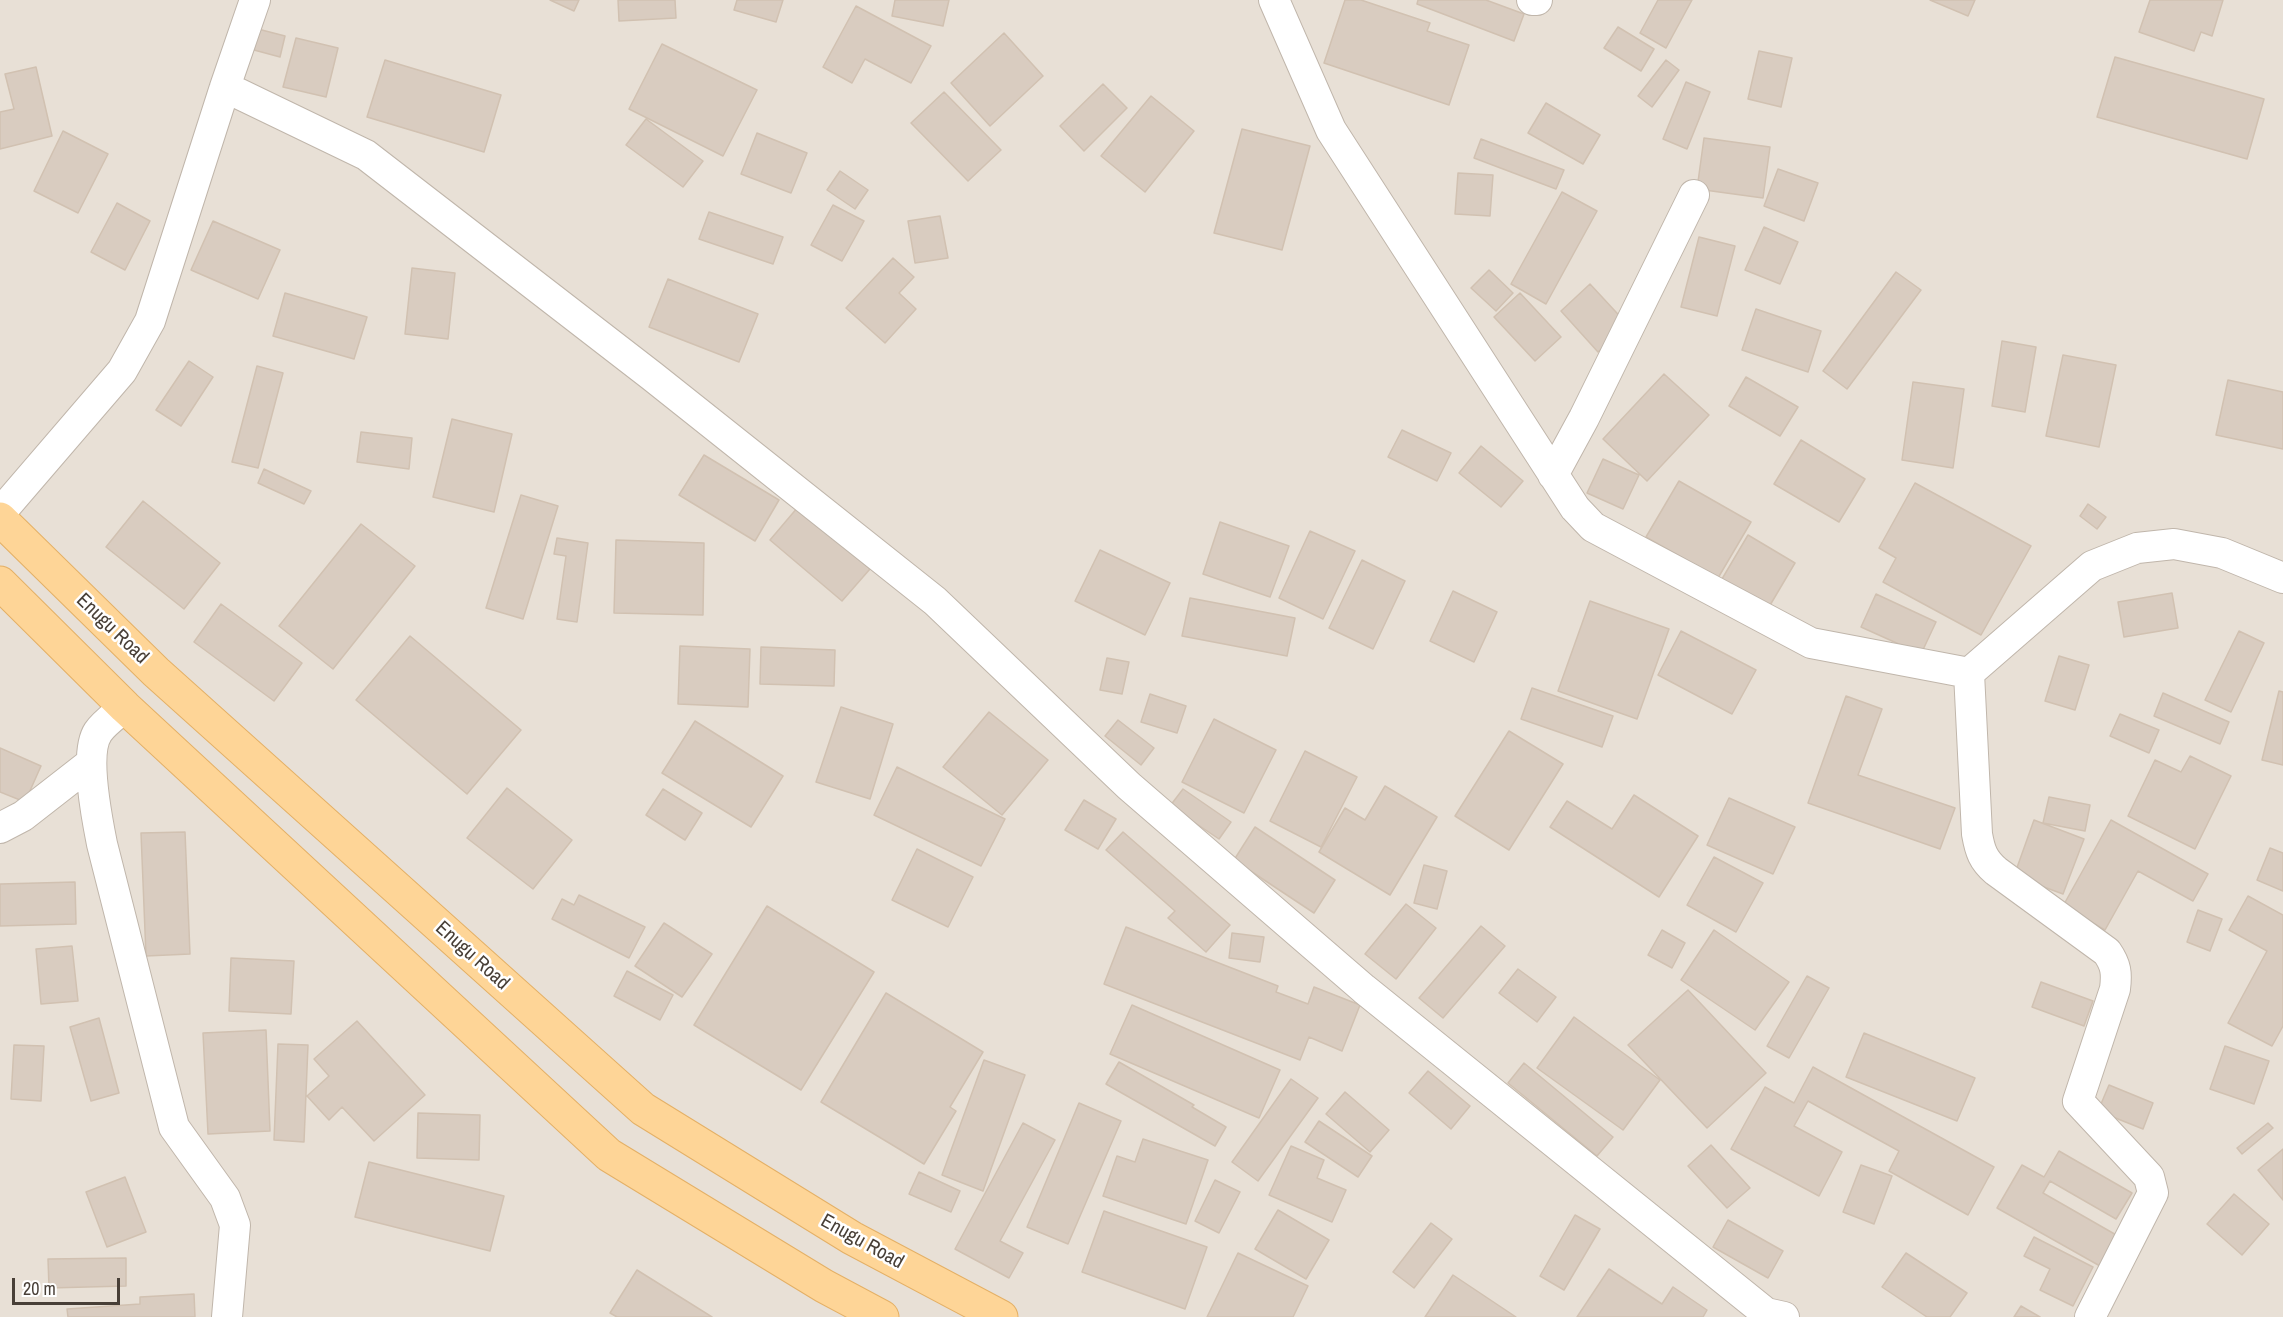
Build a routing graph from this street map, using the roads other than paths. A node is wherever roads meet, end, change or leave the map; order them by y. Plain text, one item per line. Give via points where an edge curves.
1 (255, 0) edge
2 (1274, 0) edge
3 (225, 87) junction
4 (1694, 195) dead end
5 (1553, 475) junction
6 (0, 513) edge
7 (0, 519) edge
8 (2283, 578) edge
9 (0, 583) edge
10 (1969, 673) junction
11 (125, 707) junction
12 (91, 763) junction
13 (0, 828) edge
14 (1771, 1316) edge
15 (227, 1317) edge
16 (882, 1317) edge
17 (1001, 1317) edge
18 (2090, 1317) edge

1 - 3 street
2 - 5 street via 1331,130
3 - 6 street via 150,321 122,371
3 - 14 street via 366,155 880,557 935,601 1130,786 1364,989
4 - 5 street
5 - 10 street via 1593,527 1811,643
7 - 17 main road, Enugu Road via 156,672 643,1109 852,1238
8 - 10 street via 2222,553 2174,544 2137,548 2092,566
9 - 11 main road
10 - 18 street via 1977,834 1985,861 2107,952 2115,964 2115,989 2078,1101 2149,1177 2153,1193
11 - 12 street via 97,733
11 - 16 main road via 609,1155
12 - 13 street via 23,816
12 - 15 street via 102,844 174,1127 225,1198 235,1225

